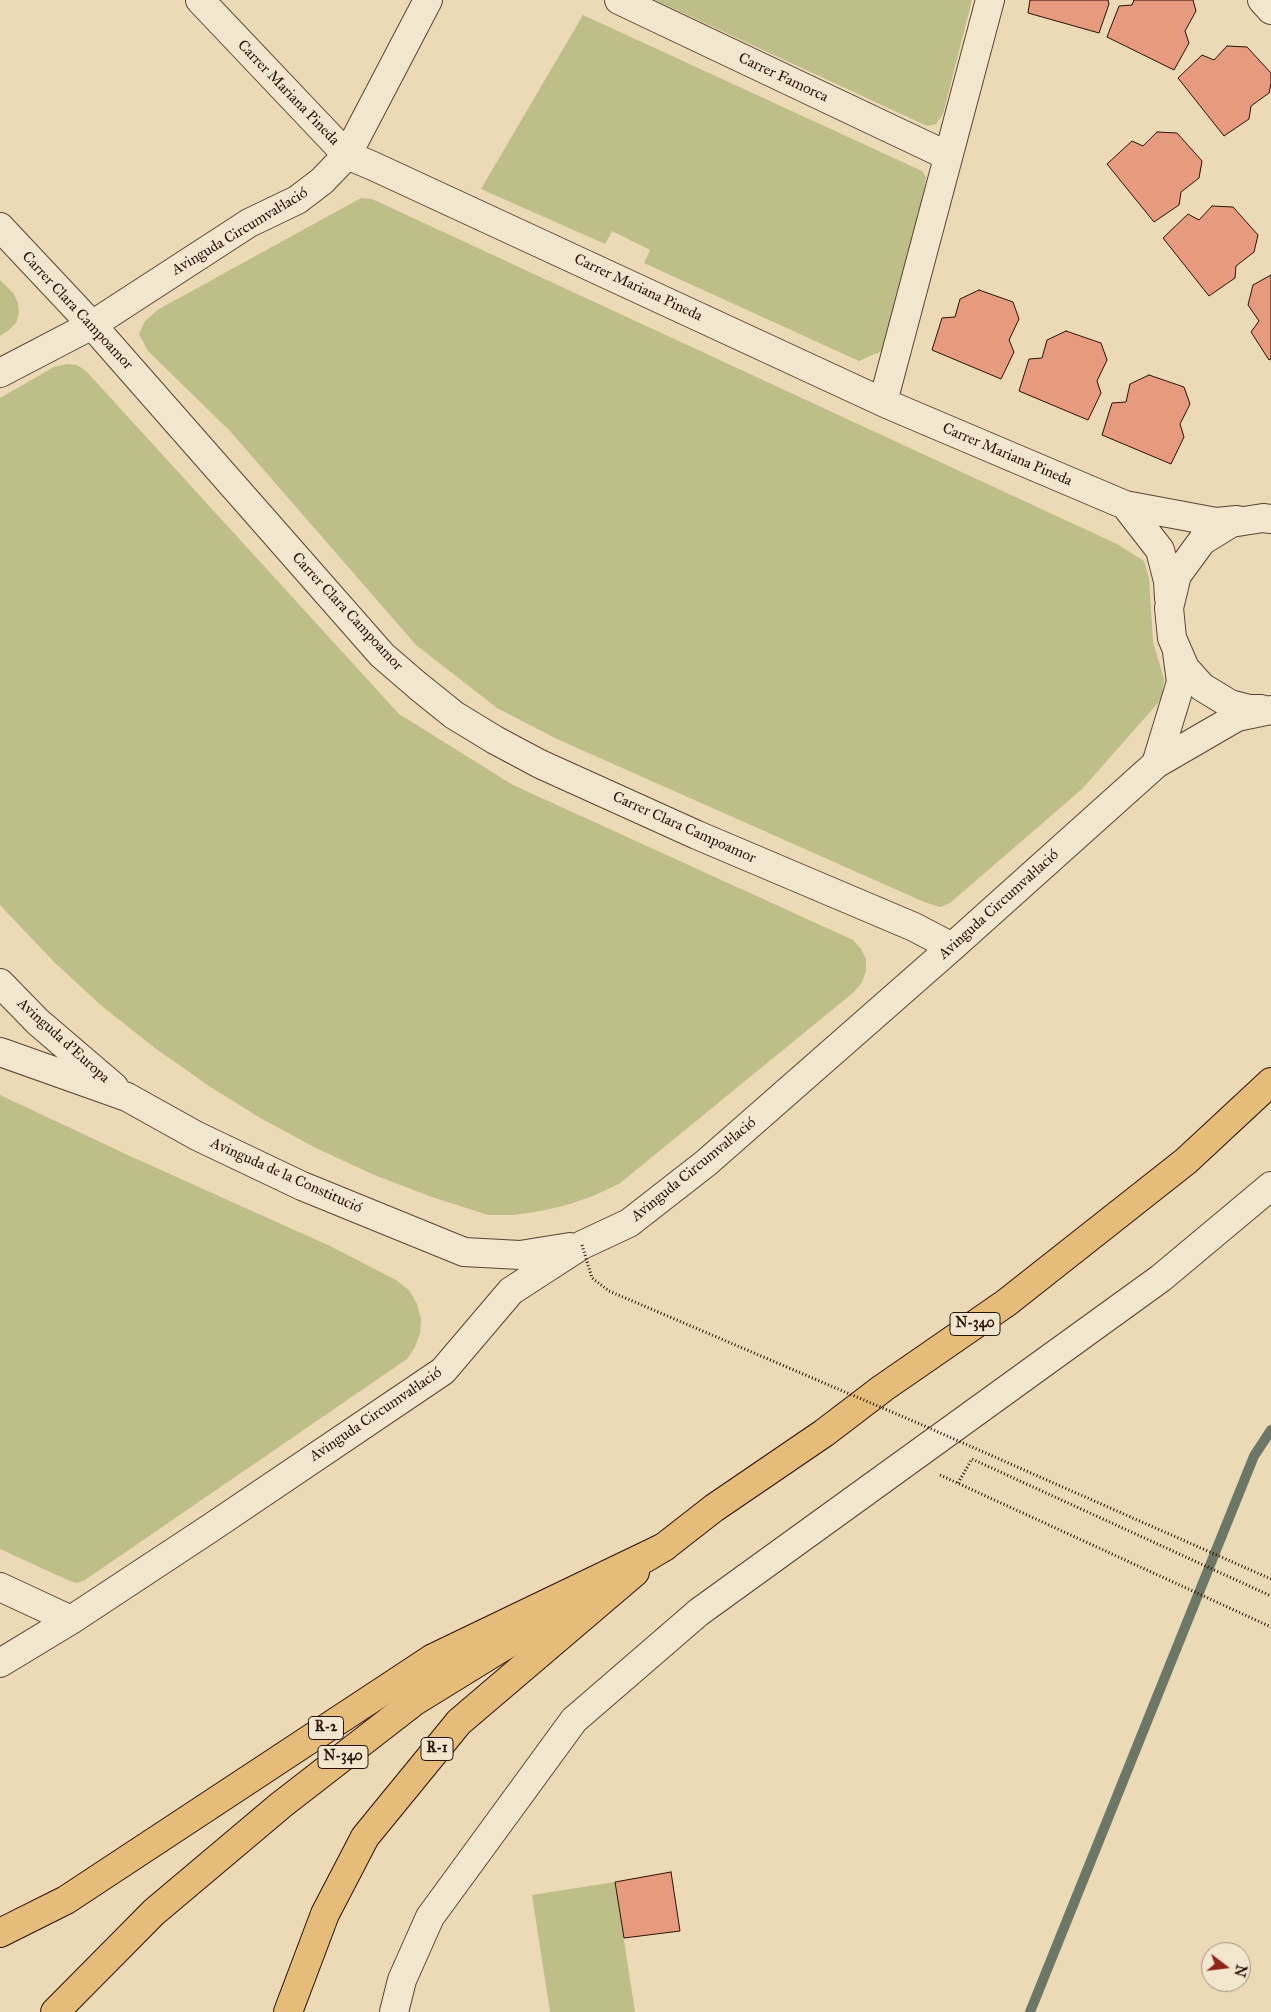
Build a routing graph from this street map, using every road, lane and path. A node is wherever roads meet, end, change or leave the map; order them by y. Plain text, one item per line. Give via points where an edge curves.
1 (200, 0) edge
2 (428, 0) edge
3 (619, 0) edge
4 (990, 0) edge
5 (1262, 0) edge
6 (1271, 10) edge
7 (347, 155) junction
8 (948, 156) junction
9 (0, 227) edge
10 (92, 325) junction
11 (0, 373) edge
12 (883, 402) junction
13 (1125, 505) junction
14 (1262, 519) edge
15 (1169, 608) junction
16 (1176, 648) junction
17 (1271, 709) edge
18 (1156, 764) junction
19 (952, 947) junction
20 (0, 983) edge
21 (0, 1052) edge
22 (1271, 1082) edge
23 (127, 1097) junction
24 (1271, 1186) edge
25 (582, 1245) junction
26 (664, 1547) junction
27 (1271, 1579) edge
28 (0, 1587) edge
29 (1271, 1596) edge
30 (71, 1620) junction
31 (1271, 1627) edge
32 (0, 1663) edge
33 (0, 1933) edge
34 (55, 2012) edge
35 (288, 2012) edge
36 (394, 2012) edge

1 - 7 street, Carrer Mariana Pineda
2 - 7 street, Avinguda Circumval·lació
3 - 8 street, Carrer Famorca
4 - 8 street
5 - 6 street
7 - 10 street, Avinguda Circumval·lació via 322,181 297,200 249,223
7 - 12 street, Carrer Mariana Pineda
8 - 12 street
9 - 10 street, Carrer Clara Campoamor
10 - 11 street, Avinguda Circumval·lació
10 - 19 street, Carrer Clara Campoamor via 382,655 454,715 540,764 914,927
12 - 13 street, Carrer Mariana Pineda
13 - 14 street, Carrer Mariana Pineda via 1216,522
13 - 15 street via 1160,550 1168,582
14 - 15 street via 1231,524 1202,541 1177,575
15 - 16 street
16 - 17 street via 1185,668 1202,687 1230,704 1249,709
16 - 18 street via 1180,682
17 - 18 street, Avinguda Circumval·lació via 1237,718
18 - 19 street, Avinguda Circumval·lació
19 - 25 street, Avinguda Circumval·lació via 706,1163 629,1224
20 - 23 street, Avinguda d'Europa via 38,1022
21 - 23 street, Avinguda de la Constitució
22 - 26 main road, N-340 via 1186,1161 1006,1303 714,1508
23 - 25 street, Avinguda de la Constitució via 197,1136 302,1186 464,1252 520,1256
24 - 36 street via 1161,1278 699,1612 574,1720 430,1918 402,1980
25 - 27 path, bridge via 592,1278 609,1291
25 - 30 street, Avinguda Circumval·lació via 511,1291 443,1371
26 - 33 main road, R-2 via 433,1658 66,1900
26 - 34 main road, N-340 via 415,1701 281,1806 154,1912
26 - 35 main road, R-1 via 459,1722 365,1838 325,1914
28 - 30 street
29 - 31 path via 972,1459 958,1483
30 - 32 street, Avinguda Circumval·lació

